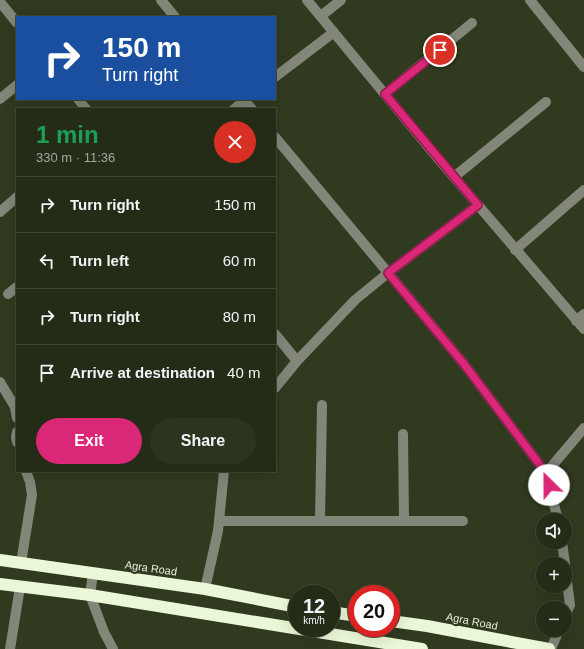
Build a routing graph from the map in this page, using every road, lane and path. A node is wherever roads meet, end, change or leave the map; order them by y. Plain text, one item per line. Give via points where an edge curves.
1 (161, 0) edge
2 (307, 0) edge
3 (341, 0) edge
4 (530, 0) edge
5 (0, 2) edge
6 (174, 16) edge
7 (321, 16) junction
8 (16, 22) edge
9 (472, 23) dead end
10 (334, 32) junction
11 (584, 67) edge
12 (276, 76) edge
13 (16, 86) edge
14 (385, 94) junction
15 (0, 99) edge
16 (79, 100) edge
17 (243, 100) edge
18 (245, 100) edge
19 (546, 102) dead end
20 (85, 108) edge
21 (235, 108) edge
22 (251, 108) edge
23 (276, 138) edge
24 (454, 177) junction
25 (584, 190) edge
26 (16, 199) edge
27 (478, 205) junction
28 (0, 212) edge
29 (516, 250) junction
30 (388, 273) junction
31 (16, 288) edge
32 (8, 294) dead end
33 (580, 317) edge
34 (584, 329) edge
35 (276, 335) edge
36 (297, 361) junction
37 (0, 382) edge
38 (276, 387) edge
39 (322, 405) dead end
40 (16, 412) edge
41 (584, 428) edge
42 (403, 434) dead end
43 (26, 472) edge
44 (224, 472) edge
45 (546, 473) junction
46 (556, 513) edge
47 (219, 521) junction
48 (320, 521) junction
49 (404, 521) junction
50 (463, 521) dead end
51 (0, 560) edge
52 (21, 563) junction
53 (92, 573) junction
54 (0, 584) edge
55 (20, 587) junction
56 (205, 589) junction
57 (90, 595) junction
58 (288, 605) edge
59 (400, 622) edge
60 (556, 637) edge
61 (10, 649) edge
62 (113, 649) edge
63 (422, 649) edge
64 (550, 649) edge

1 - 6 street
2 - 7 street
3 - 7 street
4 - 11 street
5 - 8 street
7 - 10 street
9 - 14 street
10 - 12 street
10 - 14 street
13 - 15 street
14 - 24 street
16 - 20 street
17 - 21 street
18 - 22 street
19 - 24 street
23 - 30 street
24 - 27 street
25 - 29 street
26 - 28 street
27 - 29 street
27 - 30 street
29 - 33 street
30 - 36 street via 356,300
30 - 45 street via 464,364
31 - 32 street
33 - 34 street
35 - 36 street
36 - 38 street
37 - 40 street
39 - 48 street
41 - 45 street
42 - 49 street
43 - 52 street via 32,495
44 - 47 street
45 - 46 street
47 - 48 street
47 - 56 street
48 - 49 street
49 - 50 street
51 - 52 highway, Agra Road
52 - 53 highway, Agra Road
53 - 56 highway, Agra Road
53 - 57 street
54 - 55 highway
55 - 57 highway
55 - 61 street
56 - 58 highway, Agra Road
57 - 62 street
57 - 63 highway
59 - 64 highway, Agra Road
60 - 64 street

